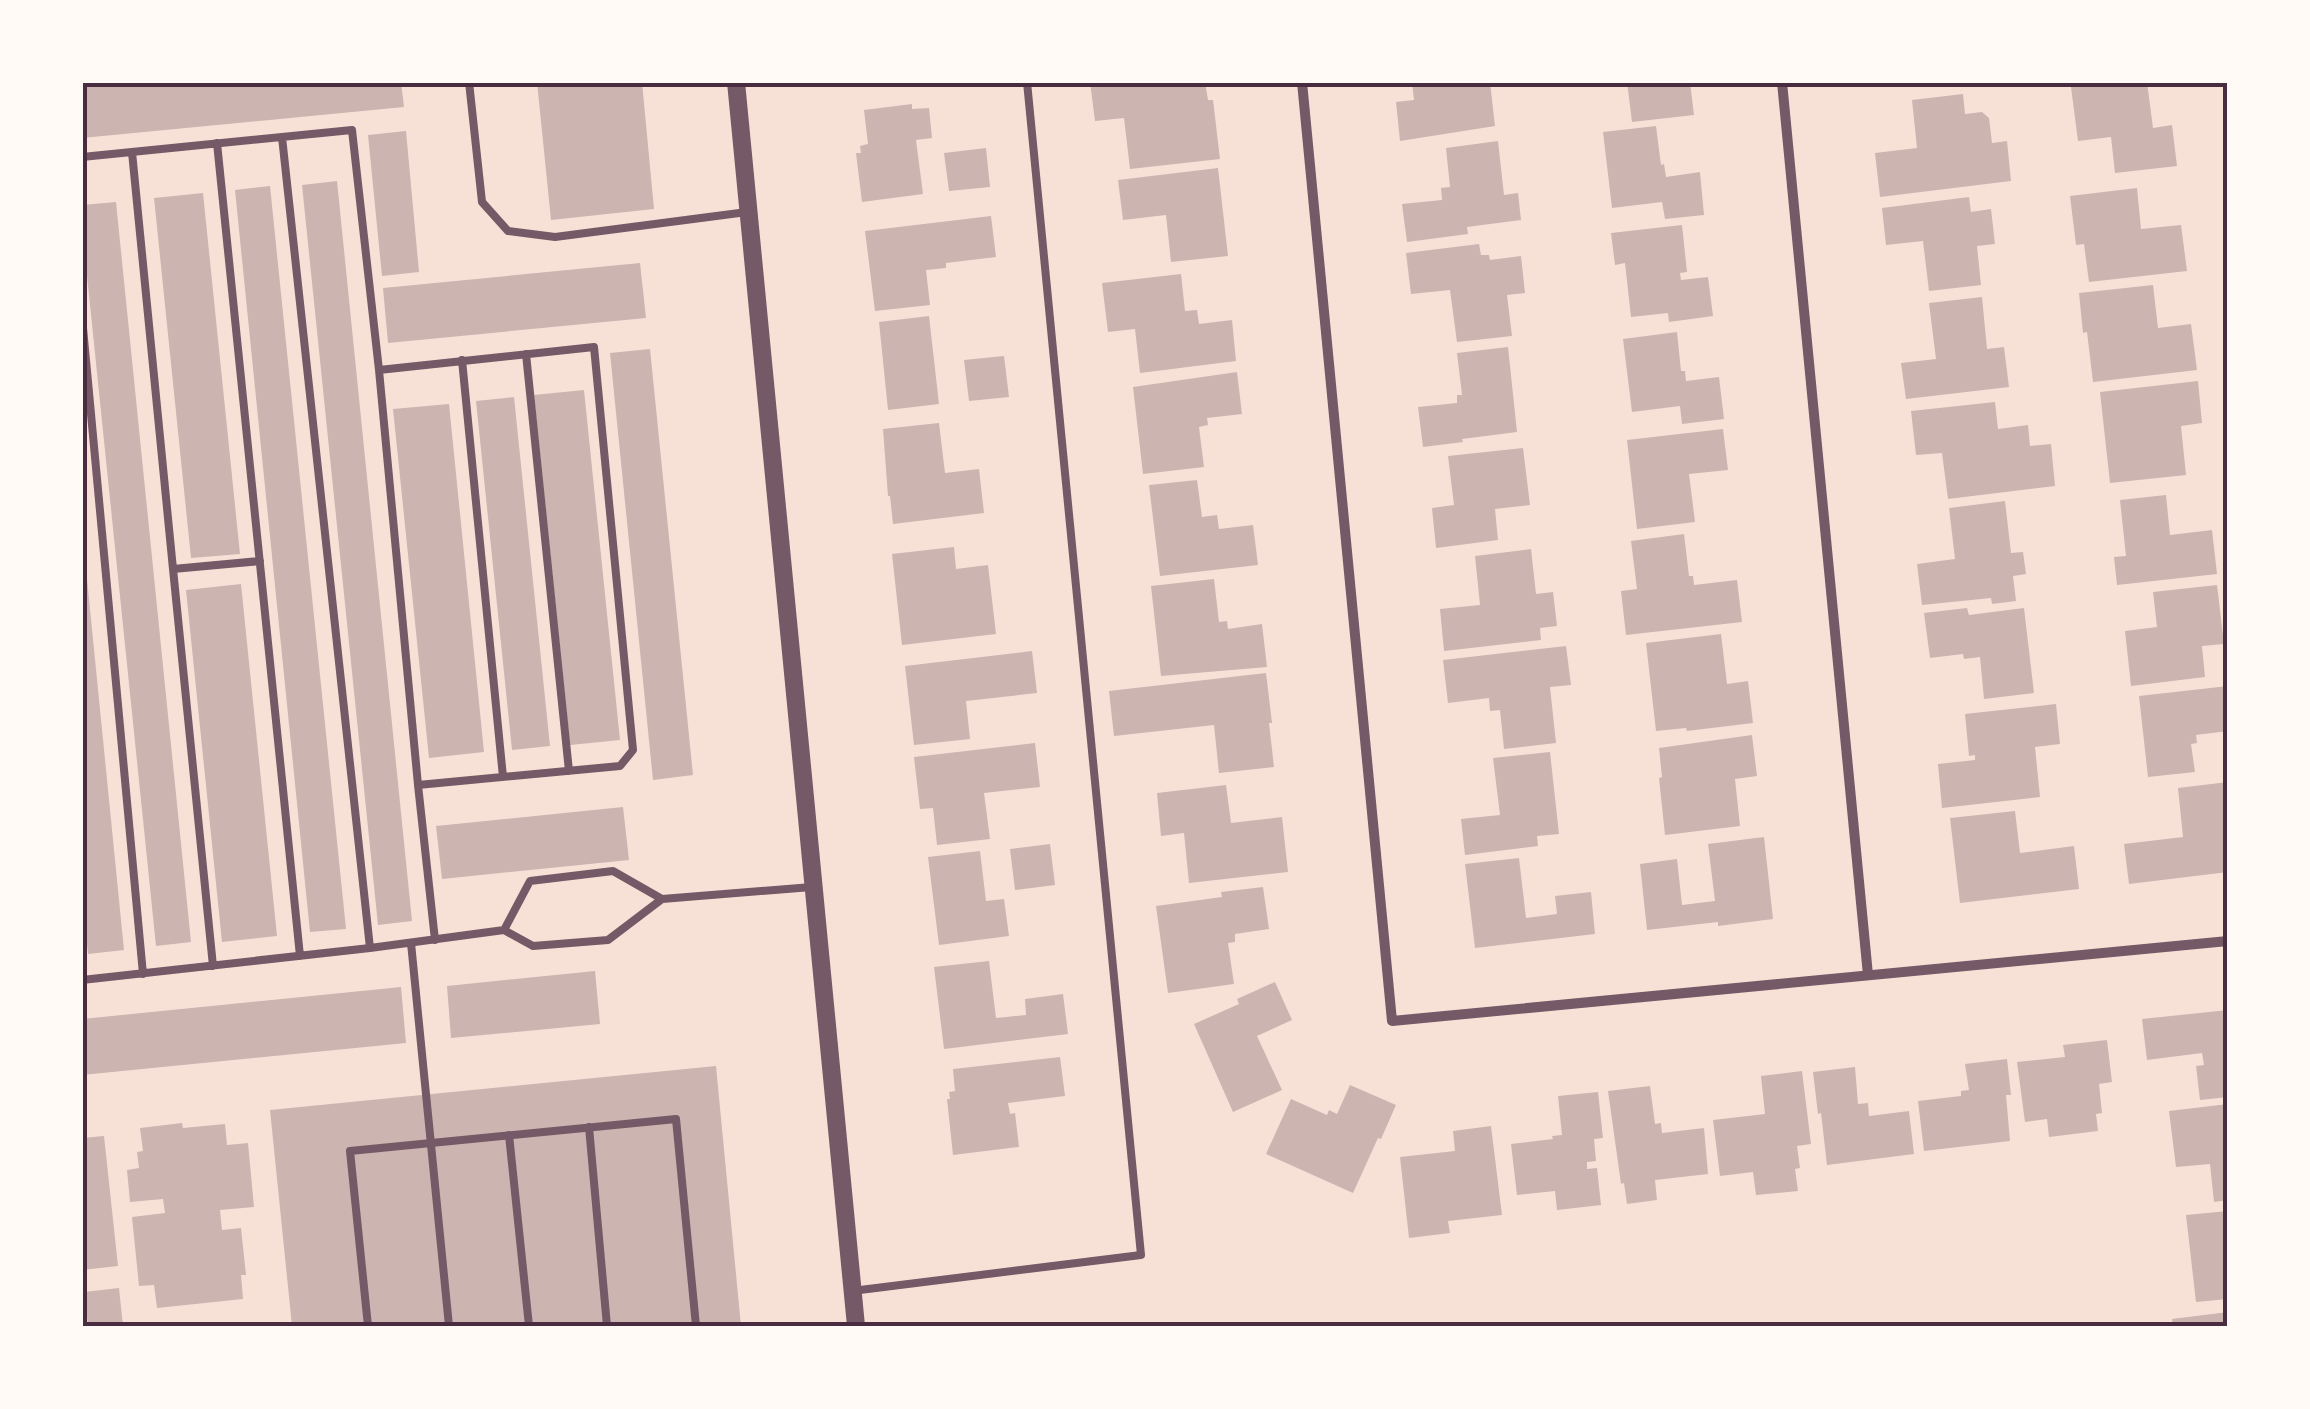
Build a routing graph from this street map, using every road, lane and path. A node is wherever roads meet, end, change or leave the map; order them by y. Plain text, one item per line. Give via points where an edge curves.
1 (469, 82) edge
2 (736, 82) edge
3 (1028, 82) edge
4 (1302, 82) edge
5 (1782, 82) edge
6 (282, 137) junction
7 (218, 143) junction
8 (132, 152) junction
9 (82, 157) edge
10 (749, 212) junction
11 (82, 317) edge
12 (526, 354) junction
13 (462, 360) junction
14 (379, 370) junction
15 (260, 561) junction
16 (174, 569) junction
17 (569, 770) junction
18 (503, 777) junction
19 (418, 785) junction
20 (814, 887) junction
21 (662, 900) junction
22 (504, 930) junction
23 (435, 940) junction
24 (2228, 941) edge
25 (411, 943) junction
26 (370, 948) junction
27 (300, 956) junction
28 (213, 966) junction
29 (143, 974) junction
30 (1868, 976) junction
31 (82, 980) edge
32 (589, 1127) junction
33 (509, 1135) junction
34 (430, 1142) junction
35 (852, 1291) junction
36 (368, 1326) edge
37 (449, 1326) edge
38 (529, 1326) edge
39 (607, 1326) edge
40 (696, 1326) edge
41 (856, 1326) edge

1 - 10 lane via 482,202 508,231 555,236
2 - 10 street
3 - 35 lane via 1142,1255
4 - 30 street via 1392,1021
5 - 30 street
6 - 7 lane
6 - 14 lane via 352,130
6 - 26 lane
7 - 8 lane
7 - 15 lane
8 - 9 lane
8 - 16 lane
10 - 20 street
11 - 29 lane
12 - 13 lane
12 - 17 lane
12 - 17 lane via 594,346 633,750 620,766
13 - 14 lane
13 - 18 lane
14 - 19 lane
15 - 16 lane
15 - 27 lane
16 - 28 lane
17 - 18 lane
18 - 19 lane
19 - 23 lane
20 - 21 lane
20 - 35 street
21 - 22 lane via 608,940 533,946
21 - 22 lane via 612,872 530,880
22 - 23 lane
23 - 25 lane
24 - 30 street
25 - 26 lane
25 - 34 lane
26 - 27 lane
27 - 28 lane
28 - 29 lane
29 - 31 lane
32 - 33 lane
32 - 39 lane
32 - 40 lane via 676,1119
33 - 34 lane
33 - 38 lane
34 - 36 lane via 350,1151
34 - 37 lane
35 - 41 street

